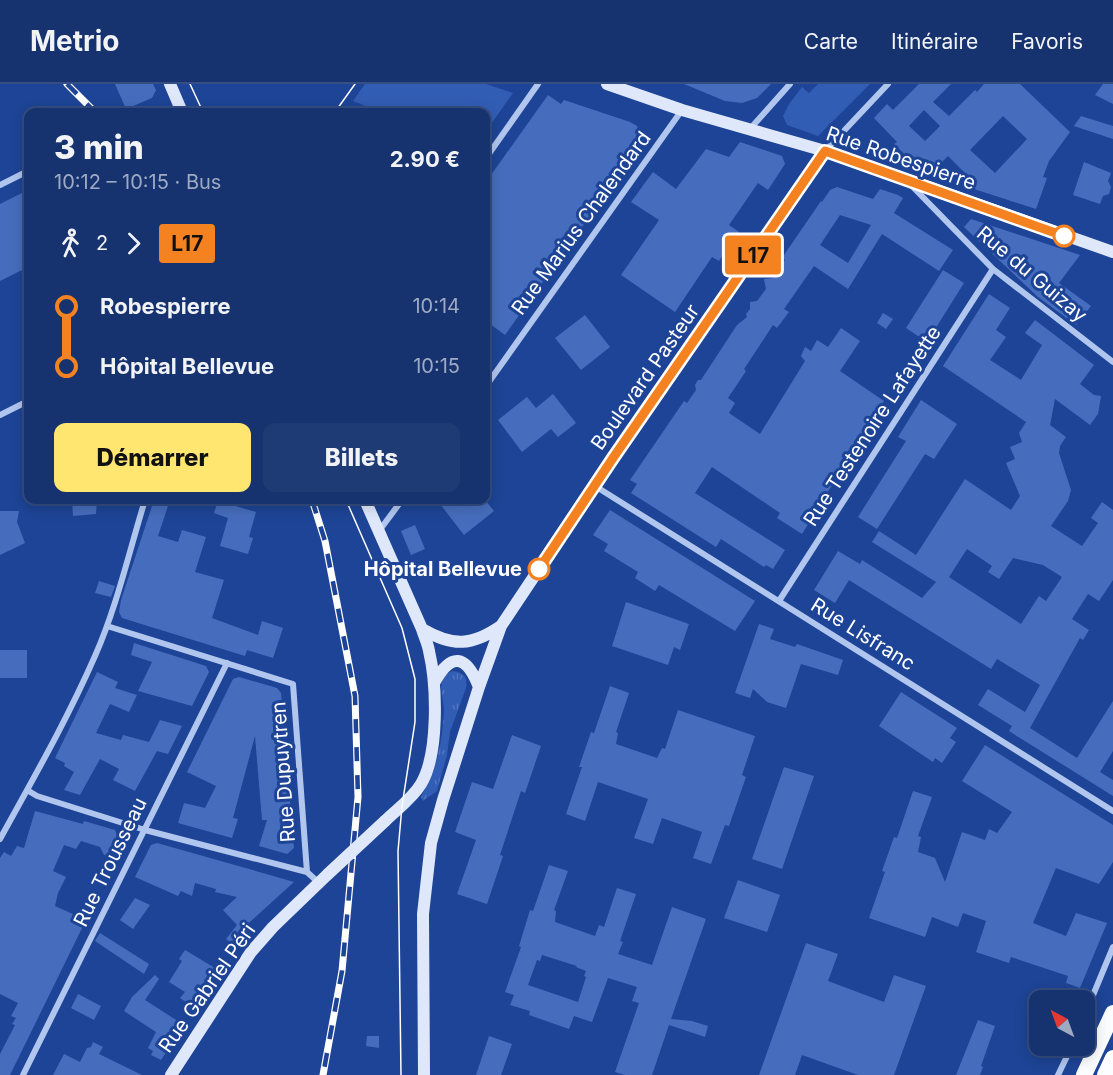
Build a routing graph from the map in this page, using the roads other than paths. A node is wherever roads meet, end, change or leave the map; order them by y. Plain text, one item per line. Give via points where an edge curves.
1 (170, 84) edge
2 (538, 84) edge
3 (607, 84) edge
4 (789, 84) edge
5 (888, 84) edge
6 (180, 108) edge
7 (682, 110) junction
8 (749, 130) junction
9 (825, 151) junction
10 (490, 152) edge
11 (24, 173) edge
12 (908, 181) junction
13 (0, 185) edge
14 (1113, 252) edge
15 (993, 268) junction
16 (1113, 362) edge
17 (490, 380) edge
18 (24, 403) edge
19 (0, 415) edge
20 (595, 486) junction
21 (144, 504) edge
22 (367, 504) edge
23 (399, 504) edge
24 (379, 531) junction
25 (779, 601) junction
26 (107, 626) junction
27 (501, 626) junction
28 (422, 629) junction
29 (227, 663) junction
30 (434, 683) junction
31 (479, 687) junction
32 (27, 790) junction
33 (1113, 811) edge
34 (145, 830) junction
35 (0, 839) edge
36 (307, 872) junction
37 (323, 878) junction
38 (1113, 947) edge
39 (1095, 990) edge
40 (1113, 1013) edge
41 (1067, 1056) edge
42 (1113, 1058) edge
43 (23, 1075) edge
44 (171, 1075) edge
45 (424, 1075) edge
46 (1058, 1075) edge
47 (1084, 1075) edge
48 (1105, 1075) edge

1 - 6 main road
2 - 10 street
3 - 7 main road, Rue Robespierre
4 - 8 street
5 - 9 street
7 - 8 main road, Rue Robespierre
7 - 17 street, Rue Marius Chalendard
8 - 9 main road, Rue Robespierre
9 - 12 main road, Rue Robespierre
9 - 20 main road, Boulevard Pasteur
11 - 13 street
12 - 14 main road, Rue Robespierre
12 - 15 street, Rue du Guizay
15 - 16 street, Rue du Guizay
15 - 25 street, Rue Testenoire Lafayette
18 - 19 street
20 - 25 street, Rue Lisfranc
20 - 27 main road, Boulevard Pasteur
21 - 26 street
22 - 24 main road
23 - 24 street
24 - 28 main road
25 - 33 street, Rue Lisfranc
26 - 29 street, Rue Dupuytren
26 - 32 street via 64,723
27 - 28 main road, Boulevard Pasteur via 467,643 443,640
27 - 31 main road, Boulevard Pasteur
28 - 30 main road
29 - 34 street, Rue Trousseau
29 - 36 street, Rue Dupuytren via 293,684
30 - 31 main road via 448,663 458,661 467,665
30 - 37 main road, Rue Gabriel Péri, bridge via 434,740 420,786
31 - 45 main road, Boulevard Pasteur via 431,843 423,914
32 - 34 street
32 - 35 street
34 - 36 street
34 - 43 street, Rue Trousseau
36 - 37 street
37 - 44 main road, Rue Gabriel Péri via 251,952
38 - 39 street
40 - 47 highway
41 - 46 street
42 - 48 highway

